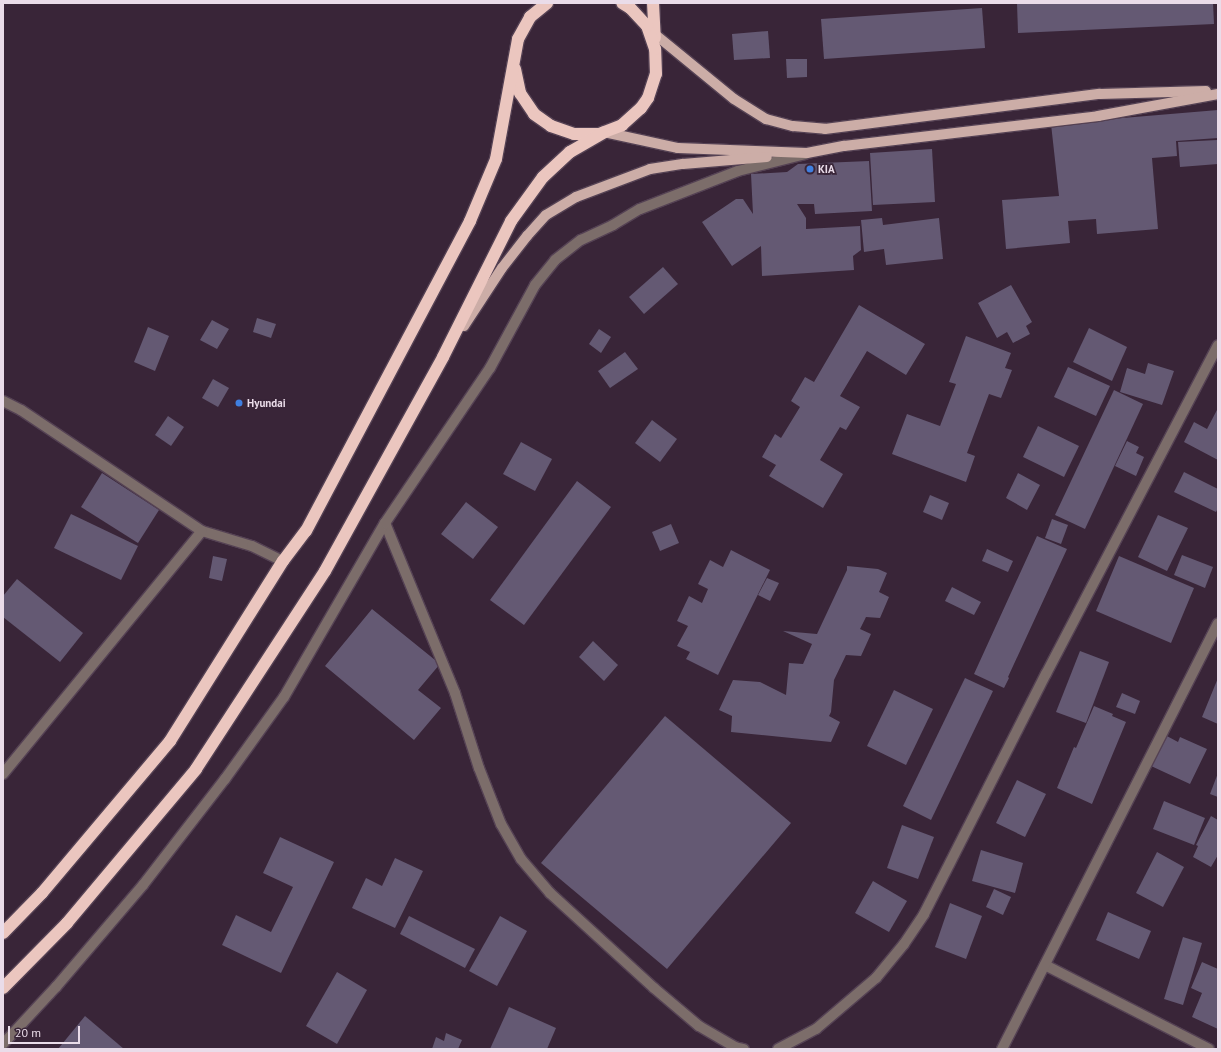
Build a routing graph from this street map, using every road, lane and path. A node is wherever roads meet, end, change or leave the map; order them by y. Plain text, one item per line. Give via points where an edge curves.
1 (539, 3) edge
2 (547, 3) edge
3 (622, 3) edge
4 (653, 3) edge
5 (530, 17) junction
6 (651, 30) junction
7 (514, 64) junction
8 (1218, 91) edge
9 (1218, 94) edge
10 (604, 132) junction
11 (807, 153) junction
12 (1218, 345) edge
13 (443, 357) junction
14 (3, 401) edge
15 (385, 523) junction
16 (202, 531) junction
17 (283, 561) junction
18 (1218, 624) edge
19 (3, 774) edge
20 (3, 933) edge
21 (1045, 965) junction
22 (3, 988) edge
23 (3, 1044) edge
24 (744, 1049) edge
25 (778, 1049) edge
26 (1002, 1049) edge
27 (1209, 1049) edge

1 - 5 highway
2 - 5 highway
3 - 6 highway
4 - 6 highway
5 - 7 highway via 518,39
6 - 8 main road via 734,99 766,119 794,126 825,129 1100,94
6 - 10 highway via 656,74 648,98 622,125
7 - 10 highway via 520,94 534,114 551,126 574,134
7 - 17 highway via 496,159 470,221 306,531
9 - 11 main road via 1098,116 844,146
10 - 11 main road via 678,148
10 - 13 highway via 570,152 543,177 511,221
11 - 13 main road via 650,169 576,197 546,215 526,236
11 - 15 street via 738,172 647,206 581,240 555,260 535,285 490,368
12 - 25 street via 924,914 876,978 816,1029
13 - 22 highway via 325,571 196,769 67,923
14 - 16 street via 21,410
15 - 23 street via 284,697 225,780 143,885 56,987
15 - 24 street via 455,693 479,768 501,824 521,859 550,893 699,1026 735,1047
16 - 17 street via 252,546
16 - 19 street
17 - 20 highway via 170,741 42,893
18 - 21 street
21 - 26 street
21 - 27 street

